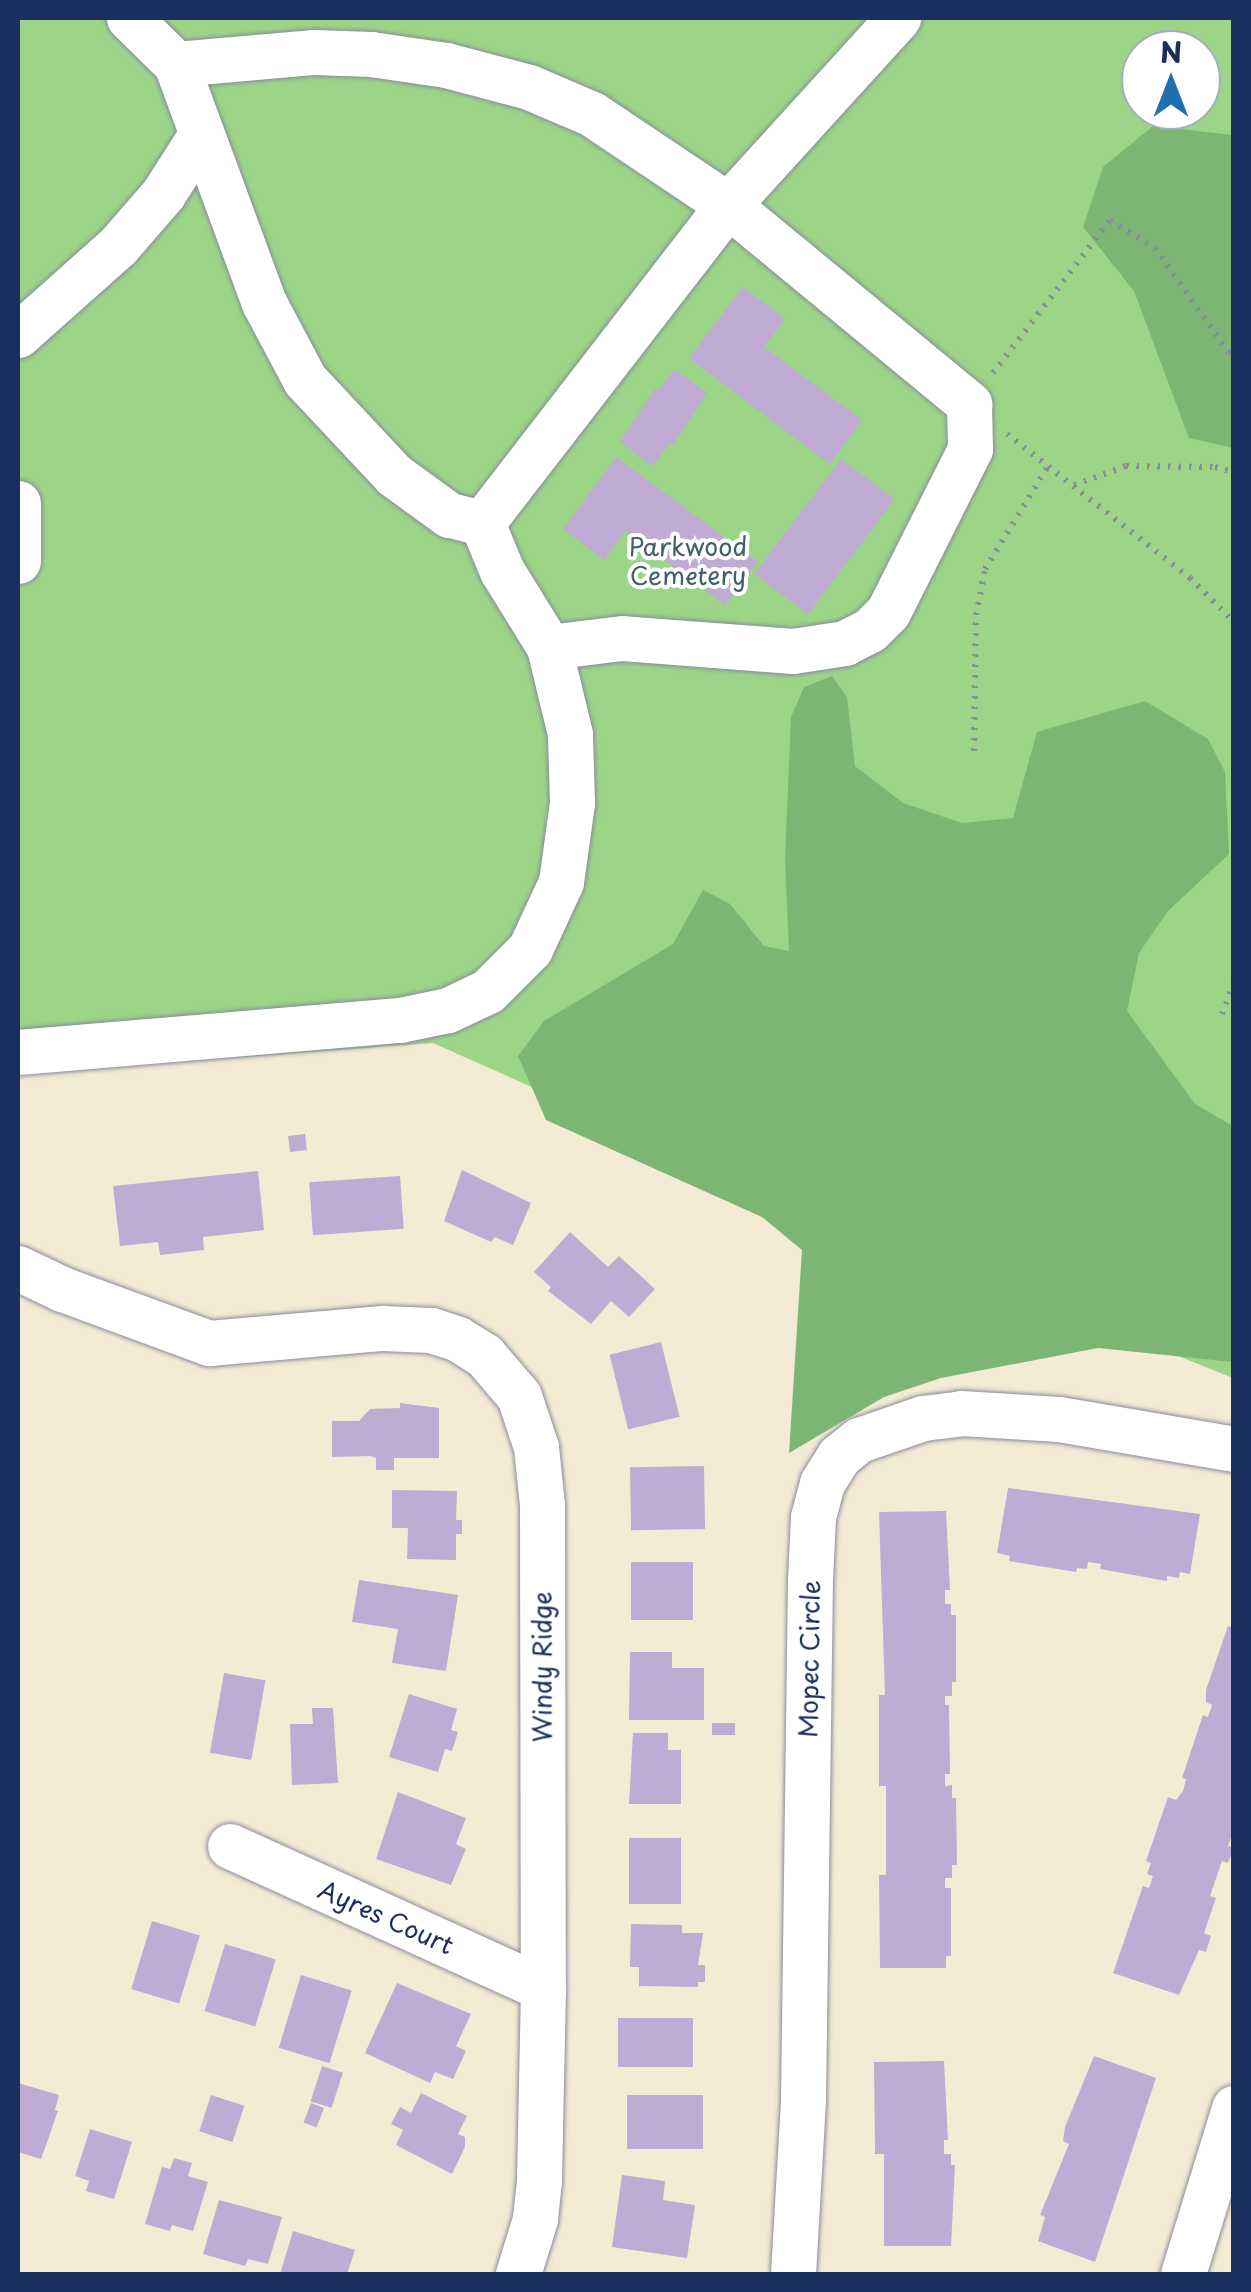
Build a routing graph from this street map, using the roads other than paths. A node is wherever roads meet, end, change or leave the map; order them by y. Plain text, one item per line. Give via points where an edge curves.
1 (129, 18) edge
2 (898, 18) edge
3 (351, 36) edge
4 (176, 64) junction
5 (200, 136) junction
6 (728, 205) junction
7 (18, 335) edge
8 (18, 504) edge
9 (482, 523) junction
10 (18, 561) edge
11 (549, 647) junction
12 (18, 1052) edge
13 (18, 1268) edge
14 (1234, 1449) edge
15 (230, 1846) dead end
16 (543, 1988) junction
17 (1234, 2108) edge
18 (518, 2274) edge
19 (793, 2274) edge
20 (1183, 2274) edge

1 - 4 street
2 - 6 street
3 - 4 street
3 - 6 street via 530,87 592,114
4 - 5 street
5 - 7 street via 118,246
5 - 9 street via 264,302 305,380 394,475 449,515
6 - 9 street
6 - 11 street via 970,404 970,449 888,612 845,644 793,651 622,638
8 - 10 street
9 - 11 street via 502,571
11 - 12 street via 570,734 572,802 561,882 530,949 488,991 448,1010 400,1020
13 - 16 street, Windy Ridge via 209,1343 431,1330 484,1354 519,1396 536,1448 542,1506
14 - 19 street, Mopec Circle via 1058,1419 961,1413 859,1440 838,1456 822,1483 810,1580 803,2100
15 - 16 street, Ayres Court
16 - 18 street, Windy Ridge via 539,2180
17 - 20 street

